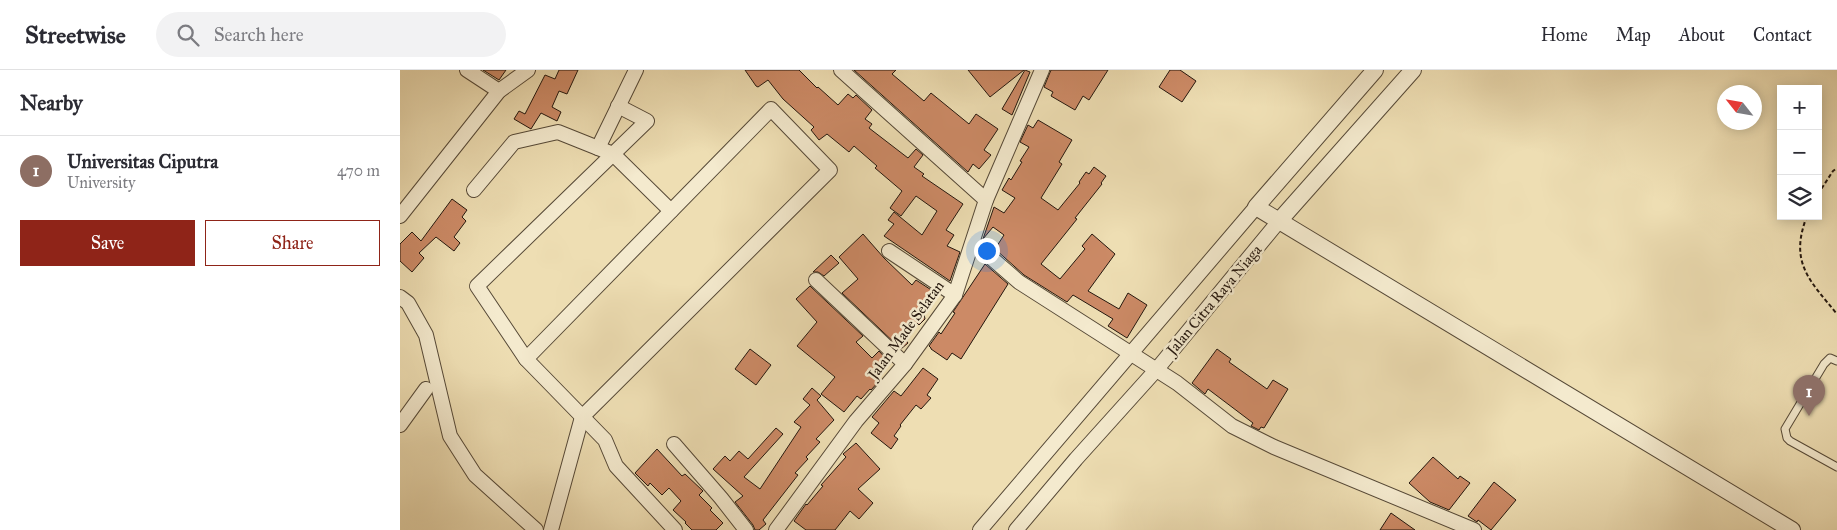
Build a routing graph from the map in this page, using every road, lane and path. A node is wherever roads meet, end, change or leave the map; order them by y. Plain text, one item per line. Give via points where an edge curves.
1 (467, 70) edge
2 (528, 70) edge
3 (636, 70) edge
4 (841, 70) edge
5 (1041, 70) edge
6 (1375, 70) edge
7 (1413, 70) edge
8 (499, 91) junction
9 (618, 106) junction
10 (598, 148) junction
11 (613, 154) junction
12 (1837, 168) edge
13 (1822, 188) edge
14 (474, 190) dead end
15 (986, 200) junction
16 (1256, 207) junction
17 (671, 212) junction
18 (400, 216) edge
19 (1806, 220) edge
20 (1279, 221) junction
21 (973, 242) junction
22 (889, 251) dead end
23 (816, 280) dead end
24 (955, 295) junction
25 (400, 297) edge
26 (1837, 314) edge
27 (1131, 355) junction
28 (526, 359) junction
29 (1837, 362) edge
30 (905, 364) junction
31 (1157, 369) junction
32 (426, 389) dead end
33 (582, 417) junction
34 (400, 425) edge
35 (674, 444) dead end
36 (1837, 467) edge
37 (536, 530) edge
38 (550, 530) edge
39 (675, 530) edge
40 (746, 530) edge
41 (776, 530) edge
42 (980, 530) edge
43 (1016, 530) edge
44 (1474, 530) edge
45 (1792, 530) edge

1 - 8 street
2 - 8 street
3 - 9 street
4 - 15 street
5 - 15 street, Jalan Made Selatan
6 - 16 street, Jalan Citra Raya Niaga
7 - 20 street, Jalan Citra Raya Niaga
8 - 18 street
9 - 10 street
9 - 11 street via 647,122
10 - 11 street
10 - 14 street via 558,132 514,142
11 - 17 street
11 - 28 street via 477,286
12 - 13 path
15 - 21 street, Jalan Made Selatan
16 - 20 street
16 - 27 street, Jalan Citra Raya Niaga
17 - 28 street
17 - 33 street via 771,109 830,170
19 - 26 path via 1800,257 1809,280
20 - 31 street, Jalan Citra Raya Niaga
20 - 45 street
21 - 24 street, Jalan Made Selatan
21 - 27 street via 1019,282
22 - 24 street
23 - 30 street
24 - 30 street, Jalan Made Selatan
25 - 37 street via 408,302 426,336 450,436 475,475
27 - 31 street
27 - 42 street, Jalan Citra Raya Niaga
28 - 33 street
29 - 36 lane via 1830,358 1824,364 1785,429 1790,441
30 - 41 street, Jalan Made Selatan via 856,422
31 - 43 street, Jalan Citra Raya Niaga
31 - 44 street via 1232,426 1274,447
32 - 34 street
33 - 38 street
33 - 39 street via 605,440 616,466
35 - 40 street

